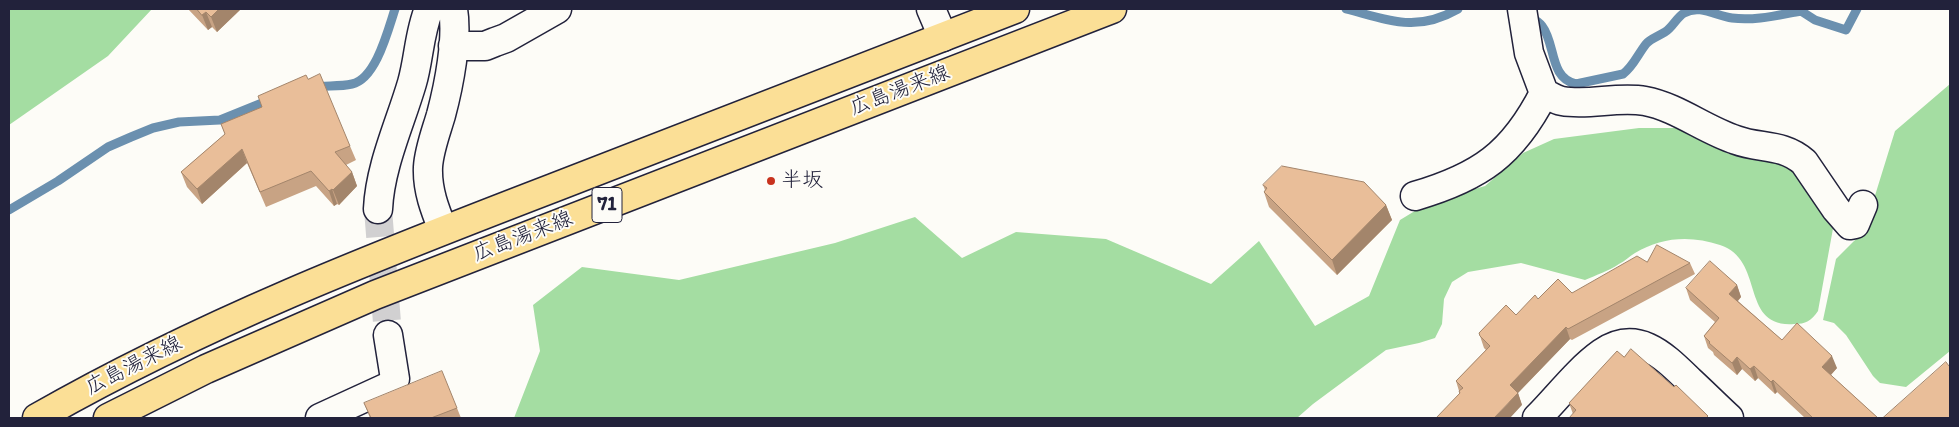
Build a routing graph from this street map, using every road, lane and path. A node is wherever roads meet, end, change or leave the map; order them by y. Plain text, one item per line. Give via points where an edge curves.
1 (429, 9) edge
2 (453, 9) edge
3 (557, 9) edge
4 (931, 9) edge
5 (1015, 9) edge
6 (1112, 9) edge
7 (1523, 14) edge
8 (943, 37) junction
9 (453, 46) junction
10 (1544, 93) junction
11 (1415, 196) dead end
12 (1863, 205) dead end
13 (378, 209) tunnel mouth
14 (444, 230) junction
15 (388, 335) tunnel mouth
16 (37, 418) edge
17 (108, 418) edge
18 (320, 418) edge
19 (1537, 418) edge
20 (1729, 418) edge

1 - 13 street via 412,82 379,189
2 - 9 street
3 - 9 street via 485,46
4 - 8 street
5 - 8 main road, 広島湯来線 / 71
6 - 17 main road, 広島湯来線 / 71 via 375,295 206,369
7 - 10 street via 1529,53
8 - 14 main road, 広島湯来線 / 71
9 - 14 street via 444,104 428,168 432,200
10 - 11 street via 1532,117 1493,162 1442,188
10 - 12 street via 1560,101 1646,101 1737,141 1781,149 1798,156 1850,225 1855,224
14 - 16 main road, 広島湯来線 / 71 via 209,328
15 - 18 street via 392,385
19 - 20 street via 1596,358 1611,348 1630,344 1648,347 1666,357

